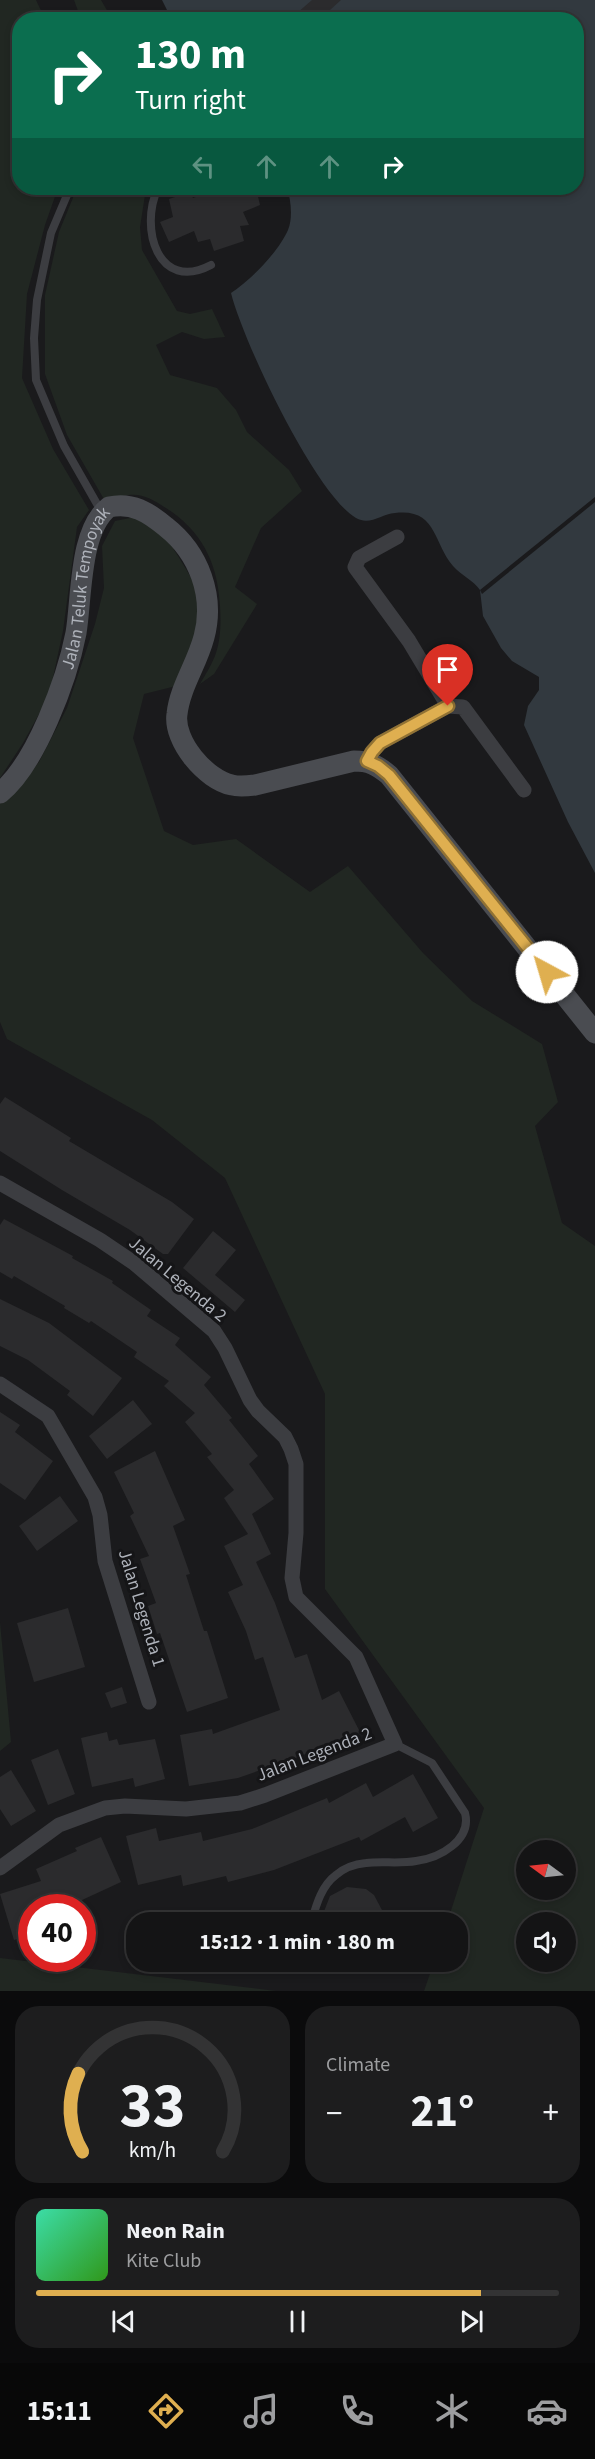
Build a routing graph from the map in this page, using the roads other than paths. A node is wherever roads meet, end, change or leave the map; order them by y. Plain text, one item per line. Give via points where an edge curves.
1 (67, 195) edge
2 (155, 195) edge
3 (211, 265) dead end
4 (102, 513) junction
5 (397, 537) dead end
6 (448, 706) junction
7 (367, 761) junction
8 (524, 790) dead end
9 (0, 793) edge
10 (595, 1033) edge
11 (0, 1183) edge
12 (0, 1384) edge
13 (149, 1702) dead end
14 (395, 1744) junction
15 (0, 1868) edge
16 (314, 1912) edge

1 - 4 lane via 51,233 37,300 36,380 64,446
2 - 3 lane via 149,212 155,249 172,269 185,273
4 - 7 street, Jalan Teluk Tempoyak via 109,507 129,505 154,517 183,543 202,576 206,597 204,636 176,717 182,742 205,769 222,782 240,786
4 - 9 street, Jalan Teluk Tempoyak via 91,534 75,634 54,710 18,773
5 - 6 street via 358,558 355,567 409,641
6 - 7 street via 380,743
6 - 8 street via 463,707
7 - 10 street via 389,775
11 - 14 street, Jalan Legenda 2 via 134,1263 214,1331 250,1400 285,1437 296,1464 292,1578 296,1598 356,1658
12 - 13 street, Jalan Legenda 1 via 48,1416 95,1497 105,1561
14 - 15 street, Jalan Legenda 2 via 240,1803 186,1809 105,1808 59,1825
14 - 16 lane via 432,1763 465,1813 465,1831 454,1845 426,1860 349,1867 326,1886

